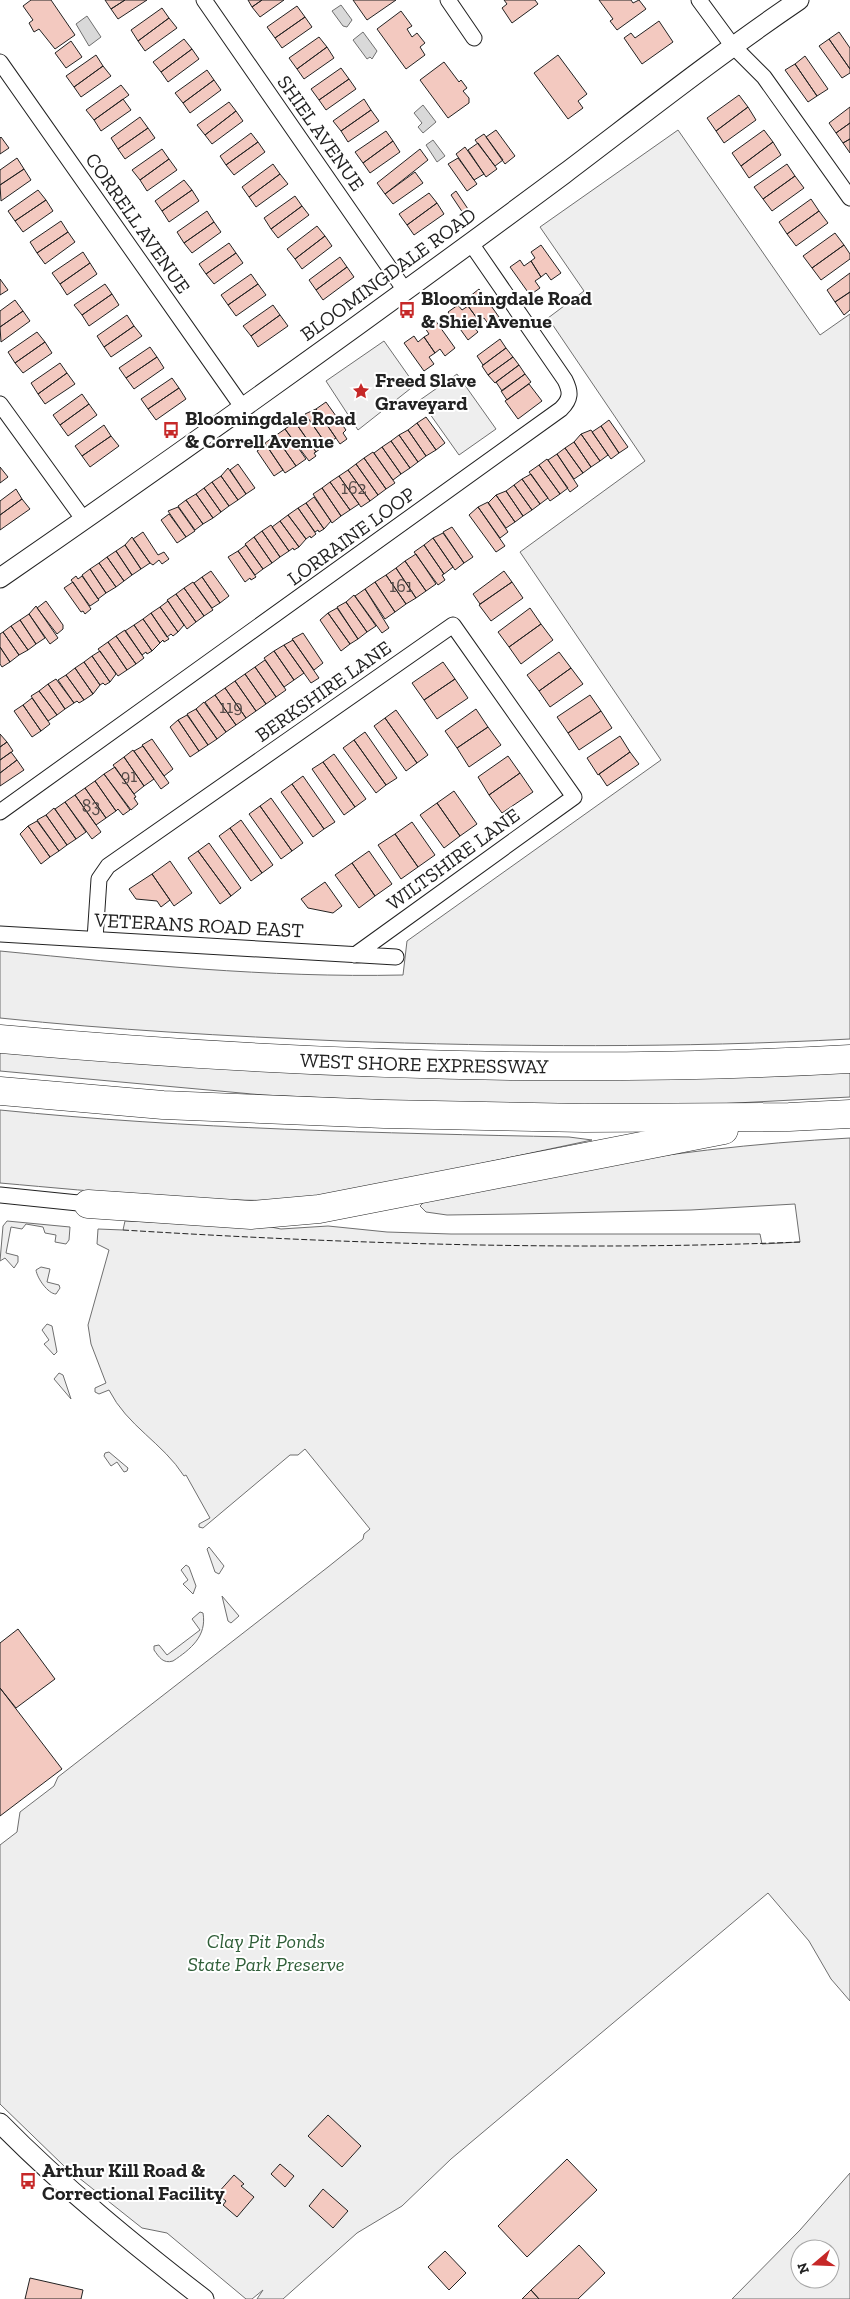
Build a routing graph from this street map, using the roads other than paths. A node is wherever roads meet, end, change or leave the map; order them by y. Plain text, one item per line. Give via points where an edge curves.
1 (204, 0) edge
2 (448, 0) edge
3 (699, 0) edge
4 (799, 0) edge
5 (474, 38) dead end
6 (732, 45) junction
7 (0, 62) edge
8 (850, 198) edge
9 (470, 242) junction
10 (404, 289) junction
11 (0, 404) edge
12 (242, 408) junction
13 (84, 520) junction
14 (0, 578) edge
15 (574, 797) joint
16 (0, 812) edge
17 (0, 934) edge
18 (95, 939) junction
19 (355, 955) junction
20 (396, 957) dead end
21 (0, 1039) edge
22 (850, 1059) edge
23 (0, 1091) edge
24 (850, 1114) edge
25 (789, 1117) junction
26 (0, 1195) edge
27 (88, 1204) joint
28 (0, 2123) edge
29 (204, 2299) edge

1 - 10 street, SHIEL AVENUE
2 - 5 street
3 - 6 street
4 - 6 street, BLOOMINGDALE ROAD
6 - 8 street via 764,77
6 - 9 street, BLOOMINGDALE ROAD
7 - 12 street, CORRELL AVENUE
9 - 10 street, BLOOMINGDALE ROAD
9 - 16 street, LORRAINE LOOP via 565,380 570,396 567,403
10 - 12 street, BLOOMINGDALE ROAD
11 - 13 street
12 - 13 street, BLOOMINGDALE ROAD
13 - 14 street, BLOOMINGDALE ROAD
15 - 18 street, BERKSHIRE LANE via 453,625 108,866 99,879
15 - 19 street, WILTSHIRE LANE
17 - 18 street, VETERANS ROAD EAST
18 - 19 street, VETERANS ROAD EAST
19 - 20 street, VETERANS ROAD EAST
21 - 22 highway, WEST SHORE EXPRESSWAY via 159,1053 584,1067
23 - 25 highway via 163,1106 384,1114 584,1118
24 - 25 highway
25 - 27 highway via 319,1209 251,1215
26 - 27 street
28 - 29 street via 83,2201

